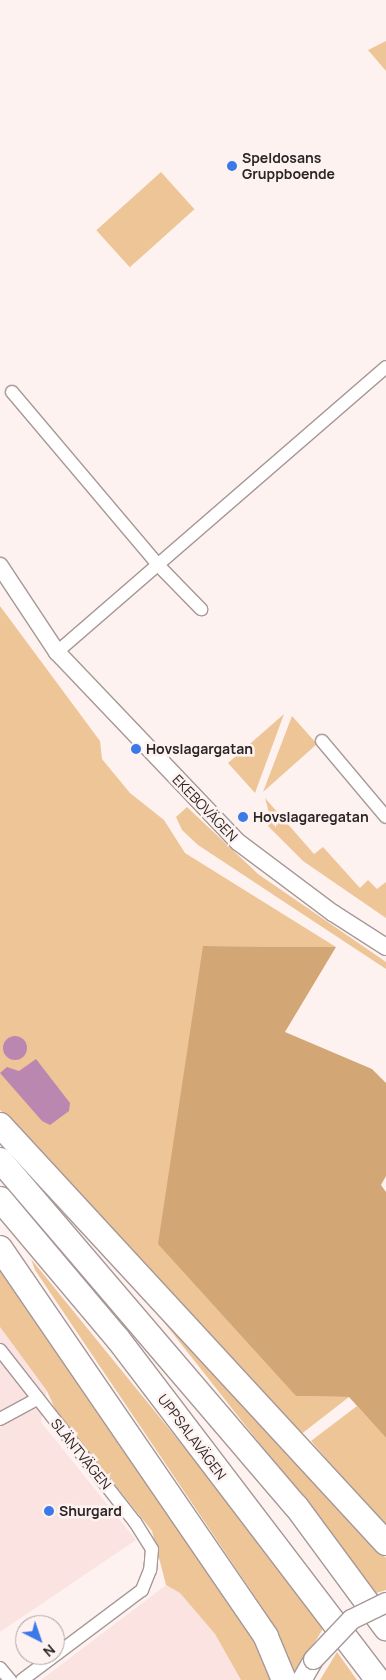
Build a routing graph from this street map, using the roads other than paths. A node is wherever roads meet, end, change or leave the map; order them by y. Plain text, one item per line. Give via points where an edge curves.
1 (386, 367) edge
2 (12, 392) dead end
3 (158, 565) junction
4 (0, 566) edge
5 (200, 609) dead end
6 (57, 652) junction
7 (322, 741) dead end
8 (386, 817) edge
9 (386, 947) edge
10 (0, 1124) edge
11 (0, 1160) edge
12 (0, 1199) edge
13 (0, 1248) edge
14 (0, 1350) edge
15 (37, 1399) junction
16 (0, 1419) edge
17 (386, 1543) edge
18 (386, 1602) edge
19 (386, 1628) edge
20 (0, 1668) edge
21 (10, 1680) edge
22 (22, 1680) edge
23 (284, 1680) edge
24 (301, 1680) edge
25 (378, 1680) edge

1 - 3 street
2 - 3 street
3 - 5 street
3 - 6 street
4 - 6 street, EKEBOVÄGEN
6 - 9 street, EKEBOVÄGEN via 238,842
7 - 8 street
10 - 17 highway
11 - 19 highway via 296,1506
12 - 25 highway, UPPSALAVÄGEN via 118,1339
13 - 23 highway via 266,1637
14 - 15 street, SLÄNTVÄGEN
15 - 16 street
15 - 22 street, SLÄNTVÄGEN via 135,1522 152,1549 150,1570 142,1590
18 - 24 main road, bridge via 351,1619 313,1659
20 - 21 street

